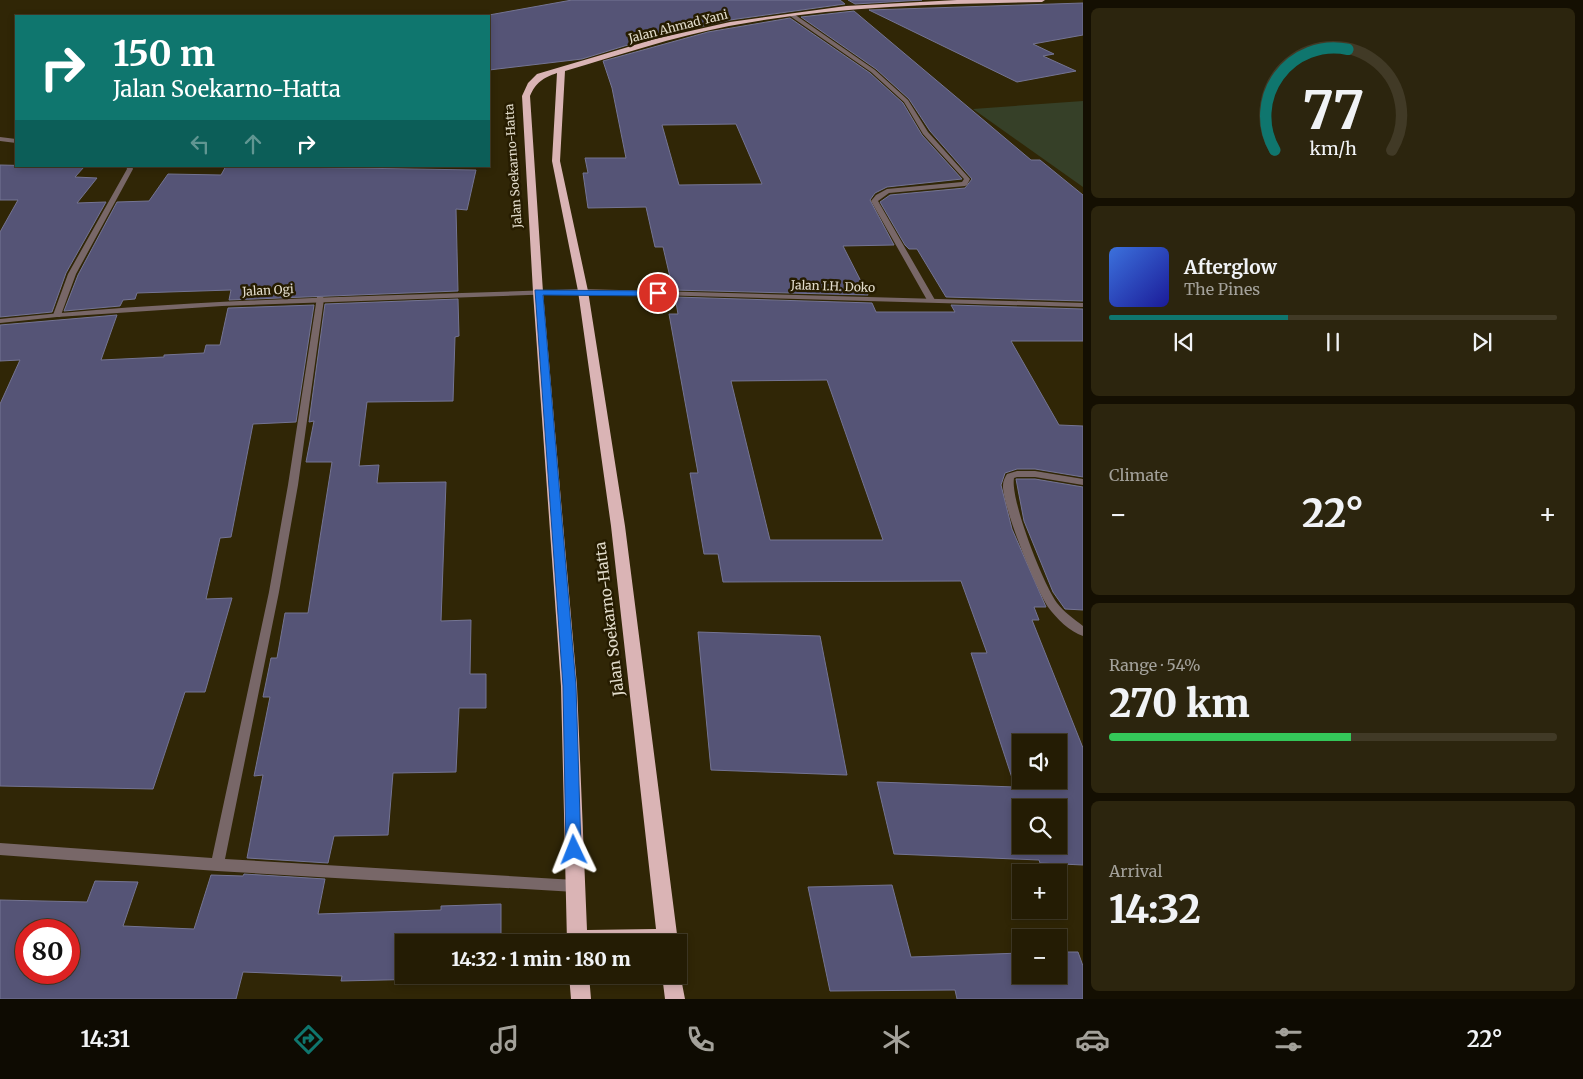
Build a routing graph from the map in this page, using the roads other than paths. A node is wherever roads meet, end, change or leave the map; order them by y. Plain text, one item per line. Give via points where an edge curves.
1 (1042, 0) edge
2 (950, 1) edge
3 (792, 15) junction
4 (561, 70) junction
5 (0, 140) edge
6 (15, 141) edge
7 (129, 167) edge
8 (583, 291) junction
9 (538, 292) junction
10 (320, 299) junction
11 (931, 300) junction
12 (1083, 305) edge
13 (57, 314) junction
14 (0, 321) edge
15 (1083, 482) edge
16 (1083, 632) edge
17 (0, 849) edge
18 (217, 865) junction
19 (575, 886) junction
20 (577, 934) edge
21 (666, 934) edge
22 (580, 984) edge
23 (673, 984) edge
24 (581, 999) edge
25 (675, 999) edge

1 - 2 highway, Jalan Ahmad Yani
2 - 3 highway, Jalan Ahmad Yani
3 - 4 highway, Jalan Ahmad Yani via 700,30
3 - 11 street via 873,70 906,101 925,133 967,179 965,184 887,191 874,201
4 - 8 highway, Jalan Soekarno-Hatta via 556,161
4 - 9 highway, Jalan Soekarno-Hatta via 540,76 526,96
5 - 6 street
7 - 13 street via 72,274
8 - 9 street
8 - 11 street, Jalan I.H. Doko
8 - 21 highway, Jalan Soekarno-Hatta via 618,526
9 - 10 street, Jalan Ogi
9 - 19 highway, Jalan Soekarno-Hatta via 569,686
10 - 13 street, Jalan Ogi
10 - 18 street via 274,592
11 - 12 street, Jalan I.H. Doko
13 - 14 street, Jalan Ogi
15 - 16 street via 1025,473 1010,476 1008,485 1050,601 1061,616
17 - 18 street
18 - 19 street
19 - 20 highway, Jalan Soekarno-Hatta
22 - 24 highway
23 - 25 highway

